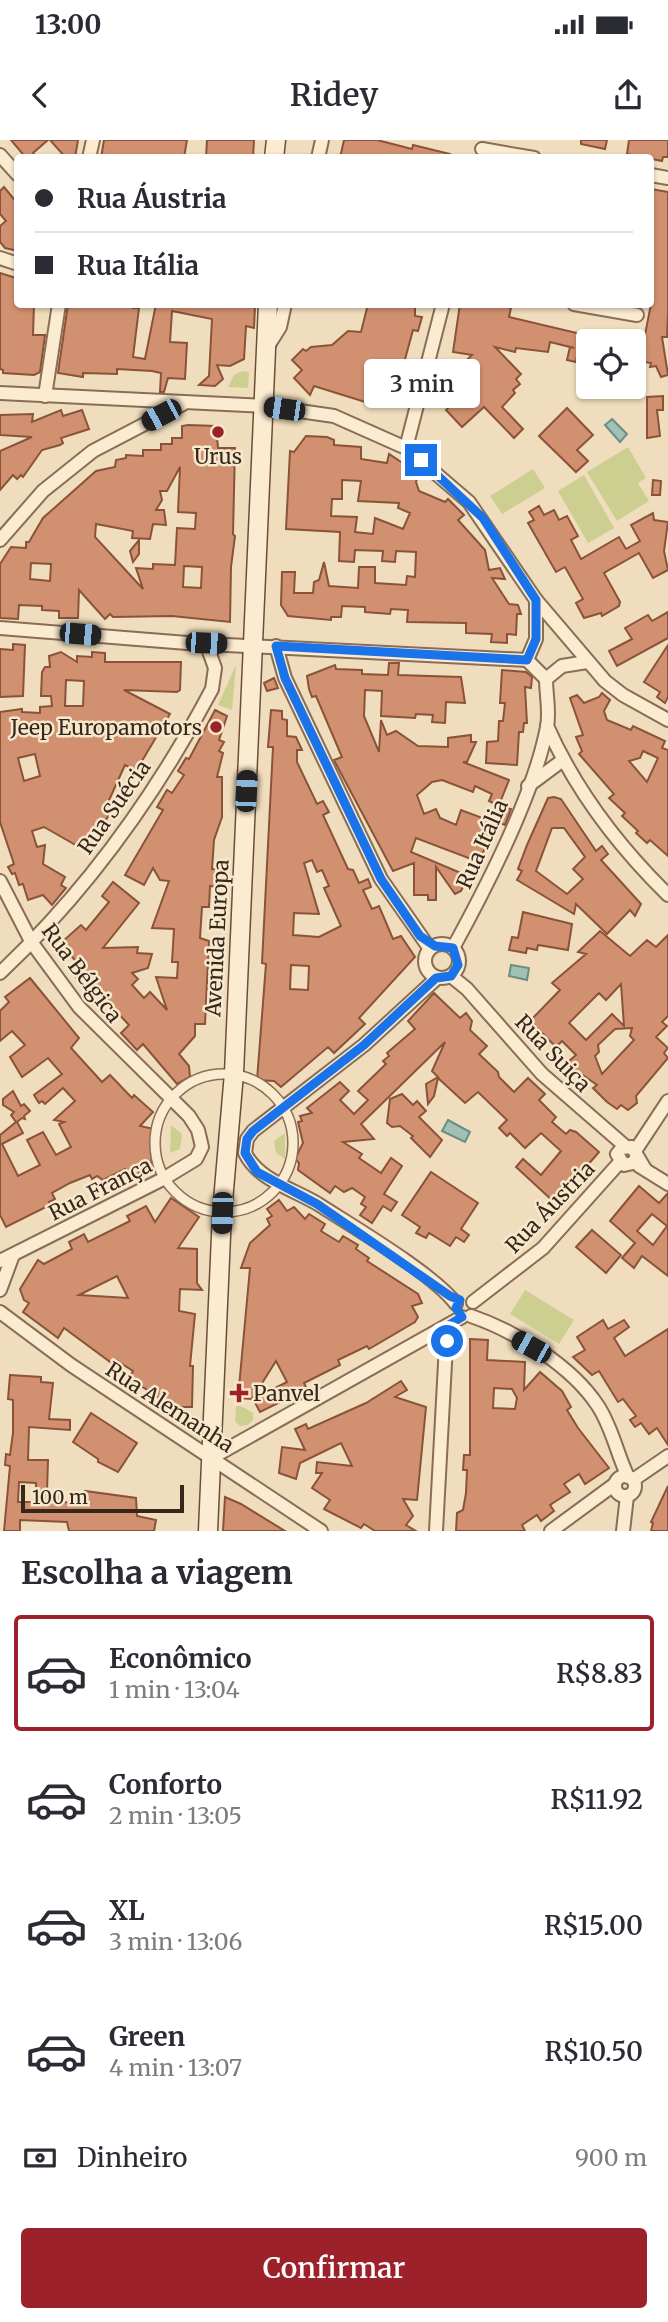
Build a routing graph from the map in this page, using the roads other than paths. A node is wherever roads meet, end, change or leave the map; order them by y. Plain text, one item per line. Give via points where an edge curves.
1 (482, 149) edge
2 (511, 154) edge
3 (0, 155) edge
4 (14, 171) edge
5 (59, 308) edge
6 (268, 308) edge
7 (284, 308) edge
8 (442, 308) edge
9 (597, 308) edge
10 (637, 315) dead end
11 (268, 346) junction
12 (0, 393) edge
13 (45, 396) junction
14 (183, 403) junction
15 (265, 406) junction
16 (406, 447) junction
17 (0, 540) edge
18 (536, 600) junction
19 (0, 628) edge
20 (206, 643) junction
21 (253, 645) junction
22 (276, 646) junction
23 (527, 660) junction
24 (587, 662) junction
25 (546, 679) junction
26 (668, 720) edge
27 (547, 726) junction
28 (563, 761) junction
29 (528, 787) junction
30 (0, 881) edge
31 (668, 895) edge
32 (32, 943) junction
33 (441, 947) junction
34 (0, 973) edge
35 (453, 973) junction
36 (433, 976) junction
37 (234, 1073) junction
38 (171, 1097) junction
39 (668, 1101) edge
40 (284, 1108) junction
41 (202, 1140) joint
42 (629, 1154) junction
43 (163, 1179) junction
44 (281, 1184) junction
45 (668, 1184) edge
46 (222, 1213) junction
47 (13, 1255) junction
48 (0, 1261) edge
49 (0, 1290) edge
50 (466, 1308) junction
51 (1, 1316) edge
52 (447, 1326) junction
53 (668, 1456) edge
54 (213, 1457) junction
55 (625, 1484) junction
56 (208, 1531) edge
57 (321, 1531) edge
58 (436, 1531) edge
59 (551, 1531) edge
60 (624, 1531) edge

1 - 2 street
3 - 4 street
5 - 13 street
6 - 11 main road, Avenida Europa
7 - 11 street via 280,327
8 - 16 street
9 - 10 street
11 - 15 main road, Avenida Europa
12 - 13 street
13 - 14 street
14 - 15 street
14 - 17 street via 93,451 43,491
15 - 16 street via 334,416
15 - 21 main road, Avenida Europa
16 - 18 street via 469,502
18 - 23 street via 536,639
18 - 24 street
19 - 20 street
20 - 21 street
20 - 32 street, Rua Suécia via 215,675 201,711 124,833
21 - 22 street
21 - 37 main road, Avenida Europa
22 - 23 street
22 - 33 street via 285,678 381,879 420,936
23 - 25 street
24 - 25 street via 562,666
24 - 26 street via 623,695
25 - 27 street, Rua Itália
27 - 28 street
27 - 29 street, Rua Itália
28 - 29 street, Rua Itália
28 - 31 street via 614,837
29 - 33 street, Rua Itália via 471,916
30 - 32 street, Rua Bélgica
32 - 34 street, Rua Suécia
32 - 38 street, Rua Bélgica via 100,1032
33 - 35 street via 459,959
33 - 36 street via 425,962
35 - 36 street
35 - 42 street, Rua Suiça via 542,1074
36 - 40 street via 364,1045
37 - 38 street via 209,1074 186,1083
37 - 40 street via 254,1080
37 - 46 main road, Avenida Europa
38 - 41 street, Rua Bélgica via 190,1116
38 - 43 street via 160,1118 157,1138 156,1157
39 - 42 street, Rua Áustria
40 - 44 street via 293,1145
40 - 44 street via 253,1131 245,1153 257,1172
41 - 43 street, Rua França via 196,1159
42 - 45 street, Rua Suiça
42 - 50 street, Rua Áustria via 543,1248
43 - 46 street via 176,1195 198,1208
43 - 47 street, Rua França
44 - 46 street via 245,1209
44 - 50 street via 395,1255
46 - 54 main road, Avenida Europa
47 - 48 street, Rua França
47 - 49 street
50 - 52 street, Rua Áustria
50 - 55 street via 578,1382 598,1406 621,1461
51 - 54 street, Rua Alemanha
52 - 54 street, Rua Áustria
52 - 58 street
53 - 55 street
54 - 56 main road, Avenida Europa
54 - 57 street, Rua Alemanha
55 - 59 street
55 - 60 street

